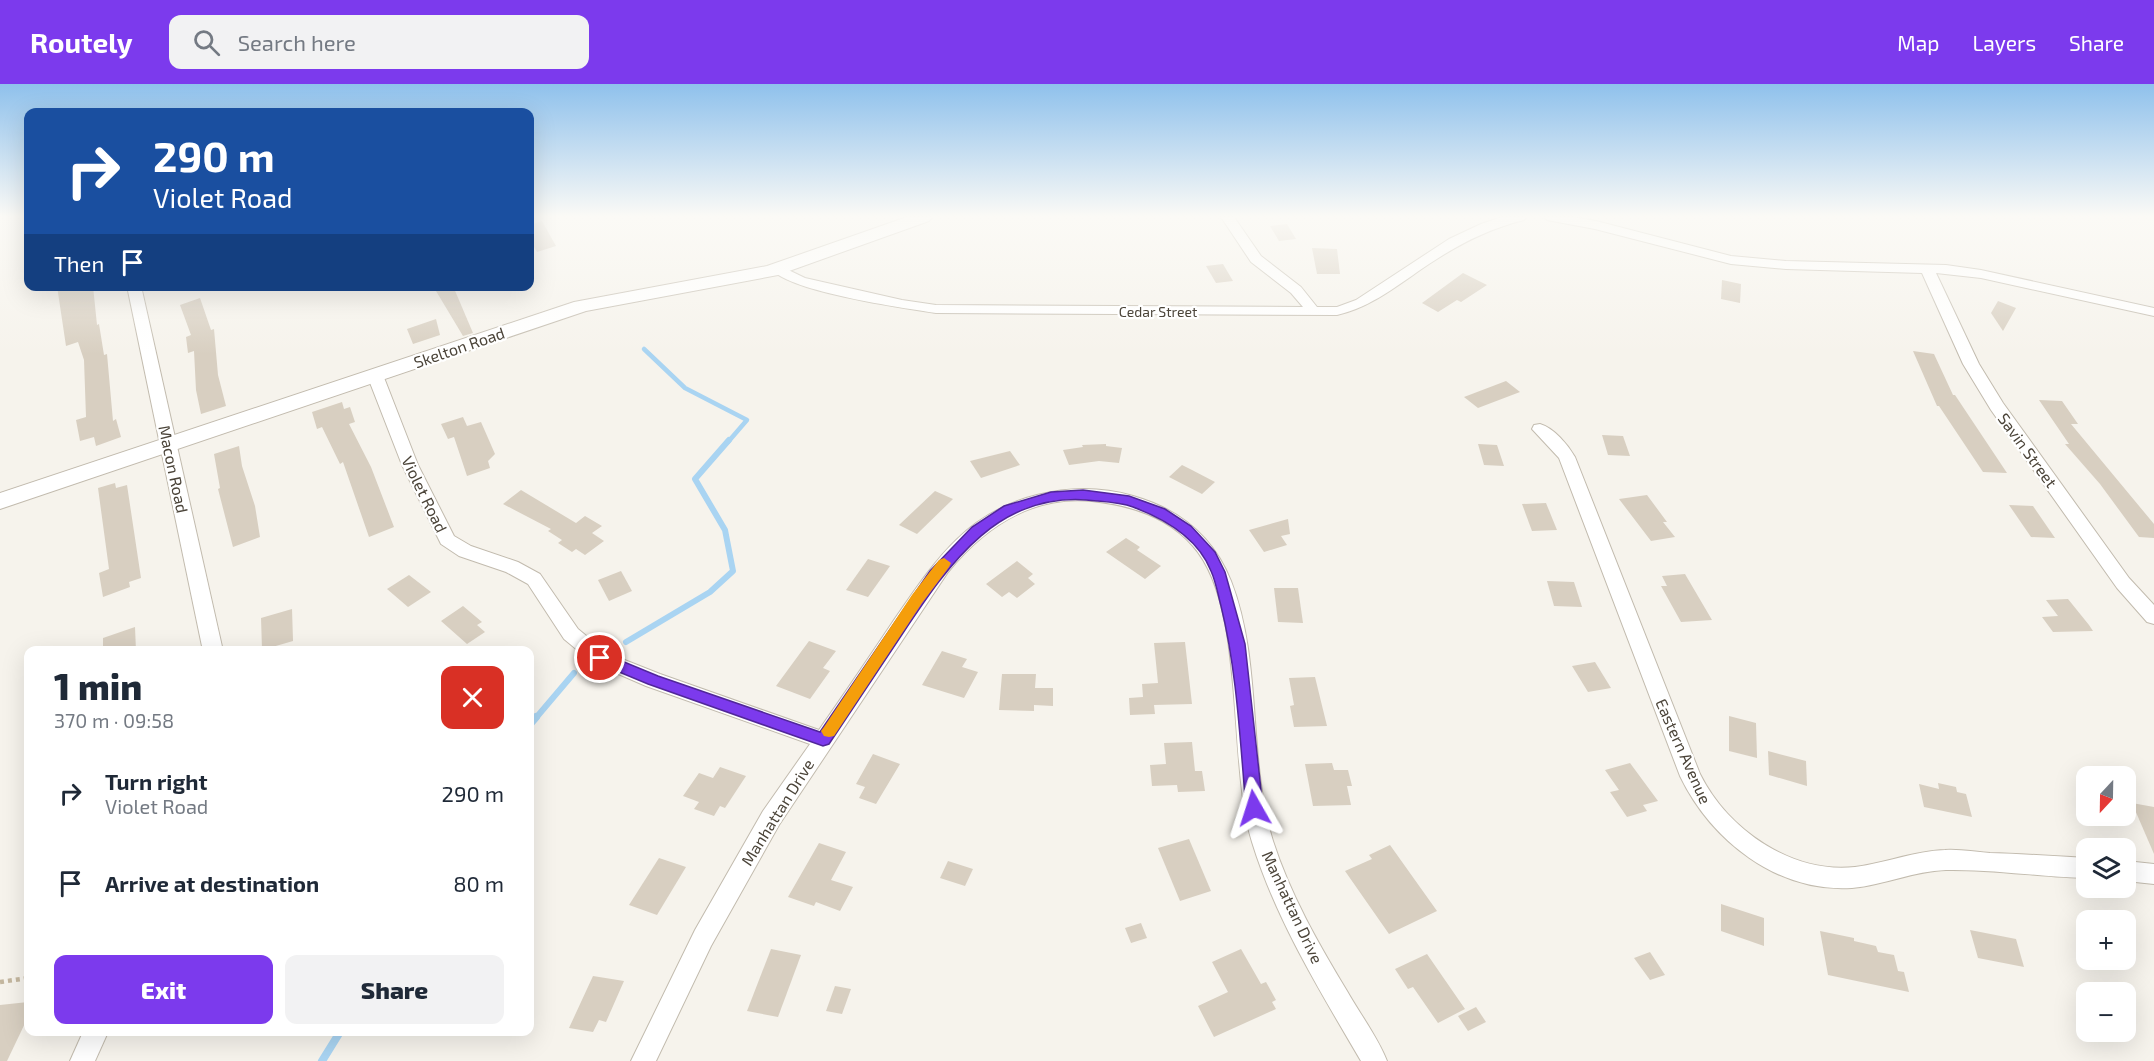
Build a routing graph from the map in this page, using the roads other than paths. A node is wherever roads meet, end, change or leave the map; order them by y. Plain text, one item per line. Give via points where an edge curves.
1 (796, 263) edge
2 (1261, 263) edge
3 (1424, 263) edge
4 (1748, 263) edge
5 (1927, 268) junction
6 (778, 269) junction
7 (135, 291) edge
8 (1313, 312) junction
9 (2154, 312) edge
10 (375, 375) junction
11 (1540, 429) dead end
12 (169, 445) junction
13 (0, 501) edge
14 (2154, 617) edge
15 (212, 646) edge
16 (823, 740) junction
17 (2076, 867) edge
18 (2136, 872) edge
19 (2154, 874) edge
20 (94, 1036) edge
21 (82, 1061) edge
22 (643, 1061) edge
23 (1375, 1061) edge

1 - 6 street, Skelton Road
2 - 8 street via 1305,295
3 - 8 street, Cedar Street via 1359,304
4 - 5 street
5 - 9 street via 1981,274
5 - 14 street, Savin Street via 1971,364 1997,406 2123,583
6 - 8 street, Cedar Street via 800,280 936,309
6 - 10 street, Skelton Road via 581,306
7 - 12 street, Macon Road
10 - 12 street, Skelton Road
10 - 16 street, Violet Road via 410,465 447,540 534,579 571,634 600,658
11 - 17 street, Eastern Avenue via 1566,457 1700,795 1739,838 1775,861 1798,870 1842,878 1871,876 1945,860
12 - 13 street, Skelton Road
12 - 15 street, Macon Road
16 - 22 street, Manhattan Drive via 736,878
16 - 23 street, Manhattan Drive via 935,575 964,541 992,519 1034,500 1083,494 1129,501 1167,516 1203,544 1219,572 1238,644 1259,833 1285,898
18 - 19 street
20 - 21 street

